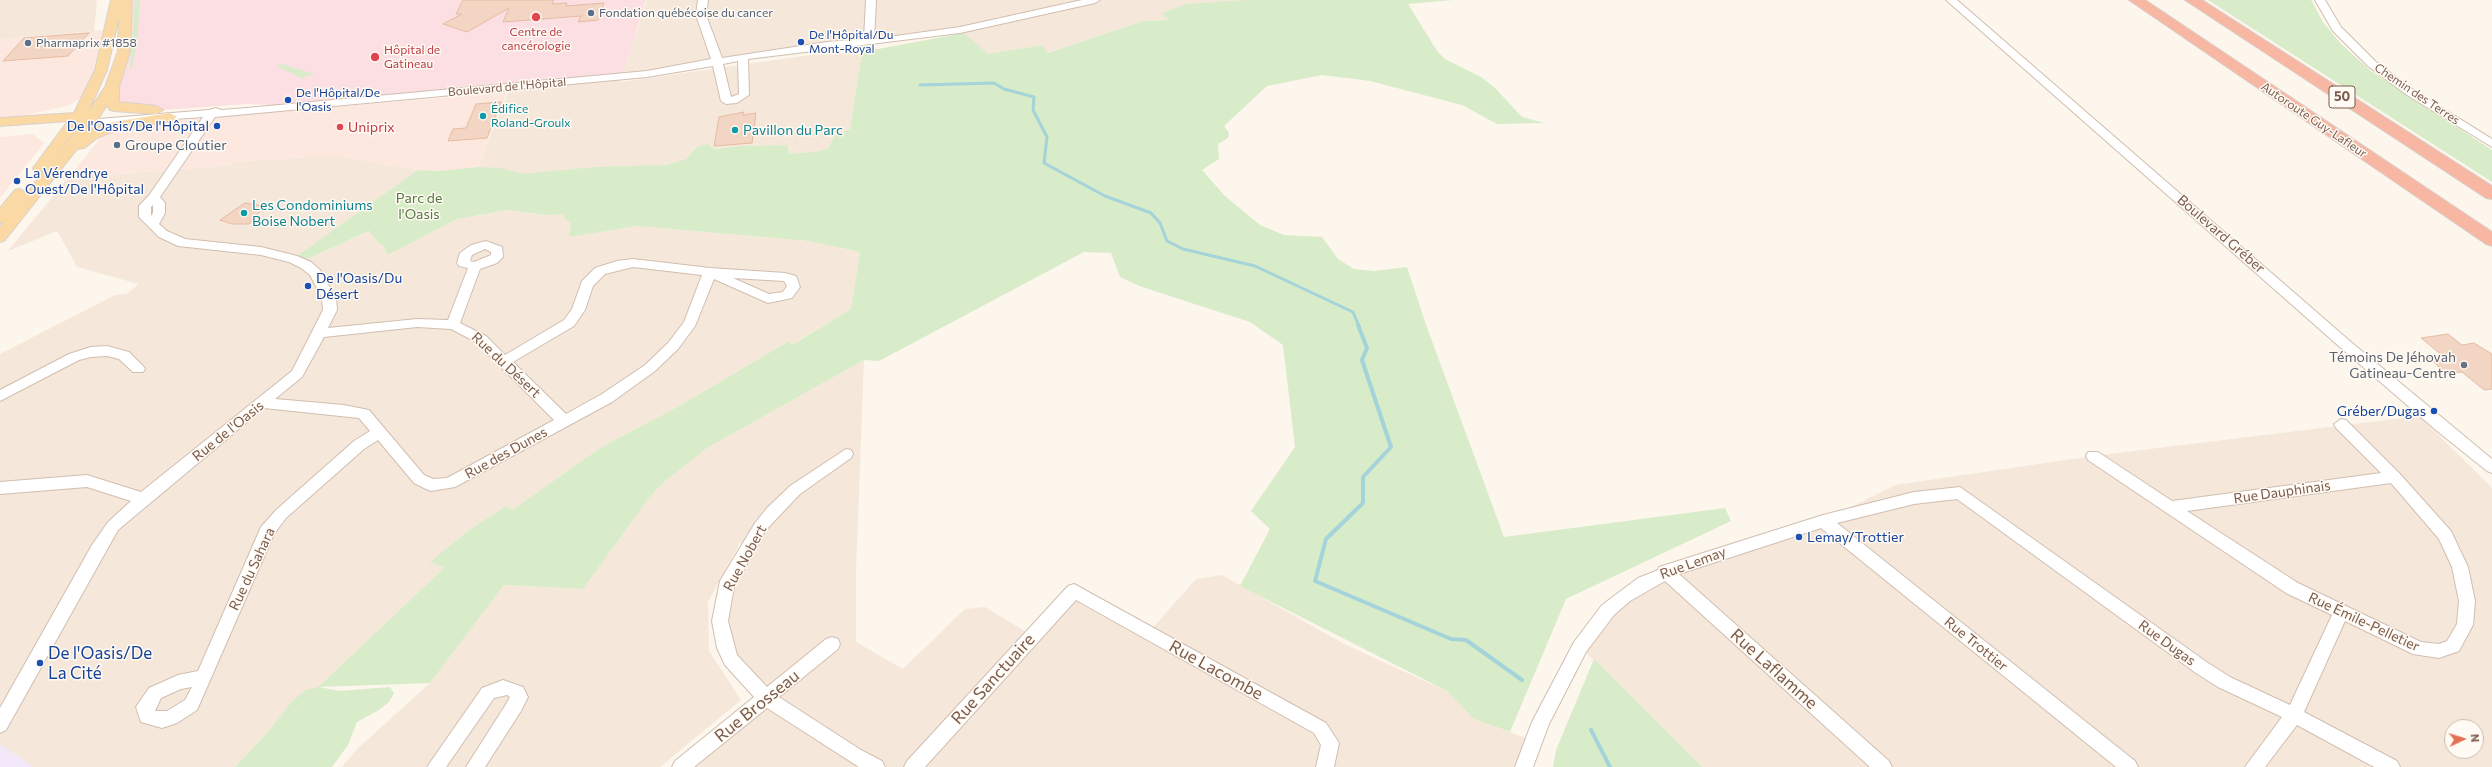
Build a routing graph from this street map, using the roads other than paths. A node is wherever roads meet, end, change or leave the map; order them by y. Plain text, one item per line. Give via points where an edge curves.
1 (118, 0) edge
2 (126, 0) edge
3 (703, 0) edge
4 (872, 0) edge
5 (1095, 0) edge
6 (1951, 0) edge
7 (2136, 0) edge
8 (2192, 0) edge
9 (2320, 0) edge
10 (869, 42) junction
11 (743, 57) junction
12 (716, 61) junction
13 (97, 80) junction
14 (112, 87) junction
15 (296, 106) junction
16 (211, 110) junction
17 (165, 114) junction
18 (84, 119) junction
19 (20, 120) junction
20 (0, 127) edge
21 (2492, 144) edge
22 (50, 164) junction
23 (2391, 172) junction
24 (2492, 194) edge
25 (0, 218) edge
26 (0, 237) edge
27 (2492, 240) edge
28 (2492, 246) edge
29 (475, 266) dead end
30 (710, 272) junction
31 (453, 325) junction
32 (320, 332) junction
33 (504, 360) junction
34 (138, 369) dead end
35 (0, 396) edge
36 (263, 403) junction
37 (564, 421) junction
38 (2341, 424) dead end
39 (380, 432) junction
40 (846, 454) dead end
41 (2092, 456) dead end
42 (2492, 467) edge
43 (2394, 477) junction
44 (0, 488) edge
45 (1960, 493) joint
46 (143, 499) junction
47 (2170, 507) junction
48 (1823, 521) junction
49 (1665, 571) junction
50 (1074, 591) joint
51 (2341, 612) junction
52 (832, 644) dead end
53 (204, 677) dead end
54 (766, 698) junction
55 (2294, 715) junction
56 (0, 725) edge
57 (436, 767) edge
58 (476, 767) edge
59 (681, 767) edge
60 (876, 767) edge
61 (913, 767) edge
62 (1325, 767) edge
63 (1524, 767) edge
64 (1883, 767) edge
65 (2129, 767) edge
66 (2254, 767) edge
67 (2391, 767) edge

1 - 13 main road
2 - 14 main road via 124,51
3 - 12 street via 700,15
4 - 10 street
5 - 10 street, Boulevard de l'Hôpital via 960,30
6 - 42 street, Boulevard Gréber via 2364,361
7 - 23 highway, Autoroute Guy-Lafleur / 50
8 - 24 highway, 50
9 - 21 street, Chemin des Terres via 2337,29 2372,64 2411,93
10 - 11 street, Boulevard de l'Hôpital
11 - 12 street, Boulevard de l'Hôpital
11 - 12 street via 745,92 742,98 730,102 724,100
12 - 15 street, Boulevard de l'Hôpital via 648,74
13 - 18 main road
13 - 19 main road via 83,99 74,106 52,114
14 - 17 main road via 112,102 115,107
14 - 18 main road
15 - 16 street, Boulevard de l'Hôpital
15 - 16 street, Boulevard de l'Hôpital via 224,105
16 - 17 street, Boulevard de l'Hôpital
16 - 32 street, Rue de l'Oasis via 144,210 144,217 163,234 182,244 261,251 293,258 306,265 315,274 330,303 330,310
17 - 18 street, Boulevard de l'Hôpital
17 - 22 main road via 102,130
18 - 19 main road, Boulevard de l'Hôpital
18 - 20 main road, Boulevard de l'Hôpital
18 - 22 main road
19 - 20 main road, Boulevard de l'Hôpital
20 - 22 main road via 53,132 56,139
22 - 25 main road
22 - 26 main road
23 - 27 highway, Autoroute Guy-Lafleur / 50
23 - 28 highway
29 - 31 street
30 - 30 street via 768,299 787,295 794,287 791,279 785,277
30 - 33 street via 633,263 608,268 587,284 578,310 569,323
30 - 37 street, Rue des Dunes via 690,323 663,356 623,388
31 - 32 street, Rue du Désert via 417,322
31 - 33 street, Rue du Désert via 476,335
32 - 36 street, Rue de l'Oasis via 297,374
33 - 37 street, Rue du Désert
34 - 35 street via 124,355 107,351 91,352
36 - 39 street, Rue des Dunes via 356,411 370,419
36 - 46 street, Rue de l'Oasis
37 - 39 street, Rue des Dunes via 460,479 431,485 419,479
38 - 43 street, Rue Émile-Pelletier
39 - 53 street, Rue du Sahara via 359,445 267,531
40 - 54 street, Rue Nobert via 795,490 772,512 760,527 726,586 720,621 725,648 742,673
41 - 47 street, Rue Émile-Pelletier
43 - 47 street, Rue Dauphinais
43 - 51 street, Rue Émile-Pelletier via 2445,535 2461,574 2467,601 2465,625 2453,646 2439,651 2419,650
44 - 46 street via 87,481
45 - 48 street, Rue Lemay via 1914,498
45 - 55 street, Rue Dugas via 2202,668 2224,682
46 - 56 street, Rue de l'Oasis via 123,516 106,536
47 - 51 street, Rue Émile-Pelletier via 2278,580
48 - 49 street, Rue Lemay
48 - 65 street, Rue Trottier
49 - 63 street, Rue Lemay via 1624,596 1595,625 1580,647 1548,710
49 - 64 street, Rue Laflamme
50 - 61 street, Rue Sanctuaire
50 - 62 street, Rue Lacombe via 1320,728 1330,743
51 - 55 street
52 - 54 street, Rue Brosseau
54 - 59 street, Rue Brosseau
54 - 60 street, Rue Nobert
55 - 66 street
55 - 67 street, Rue Dugas
57 - 58 street via 488,693 503,687 511,688 519,697

